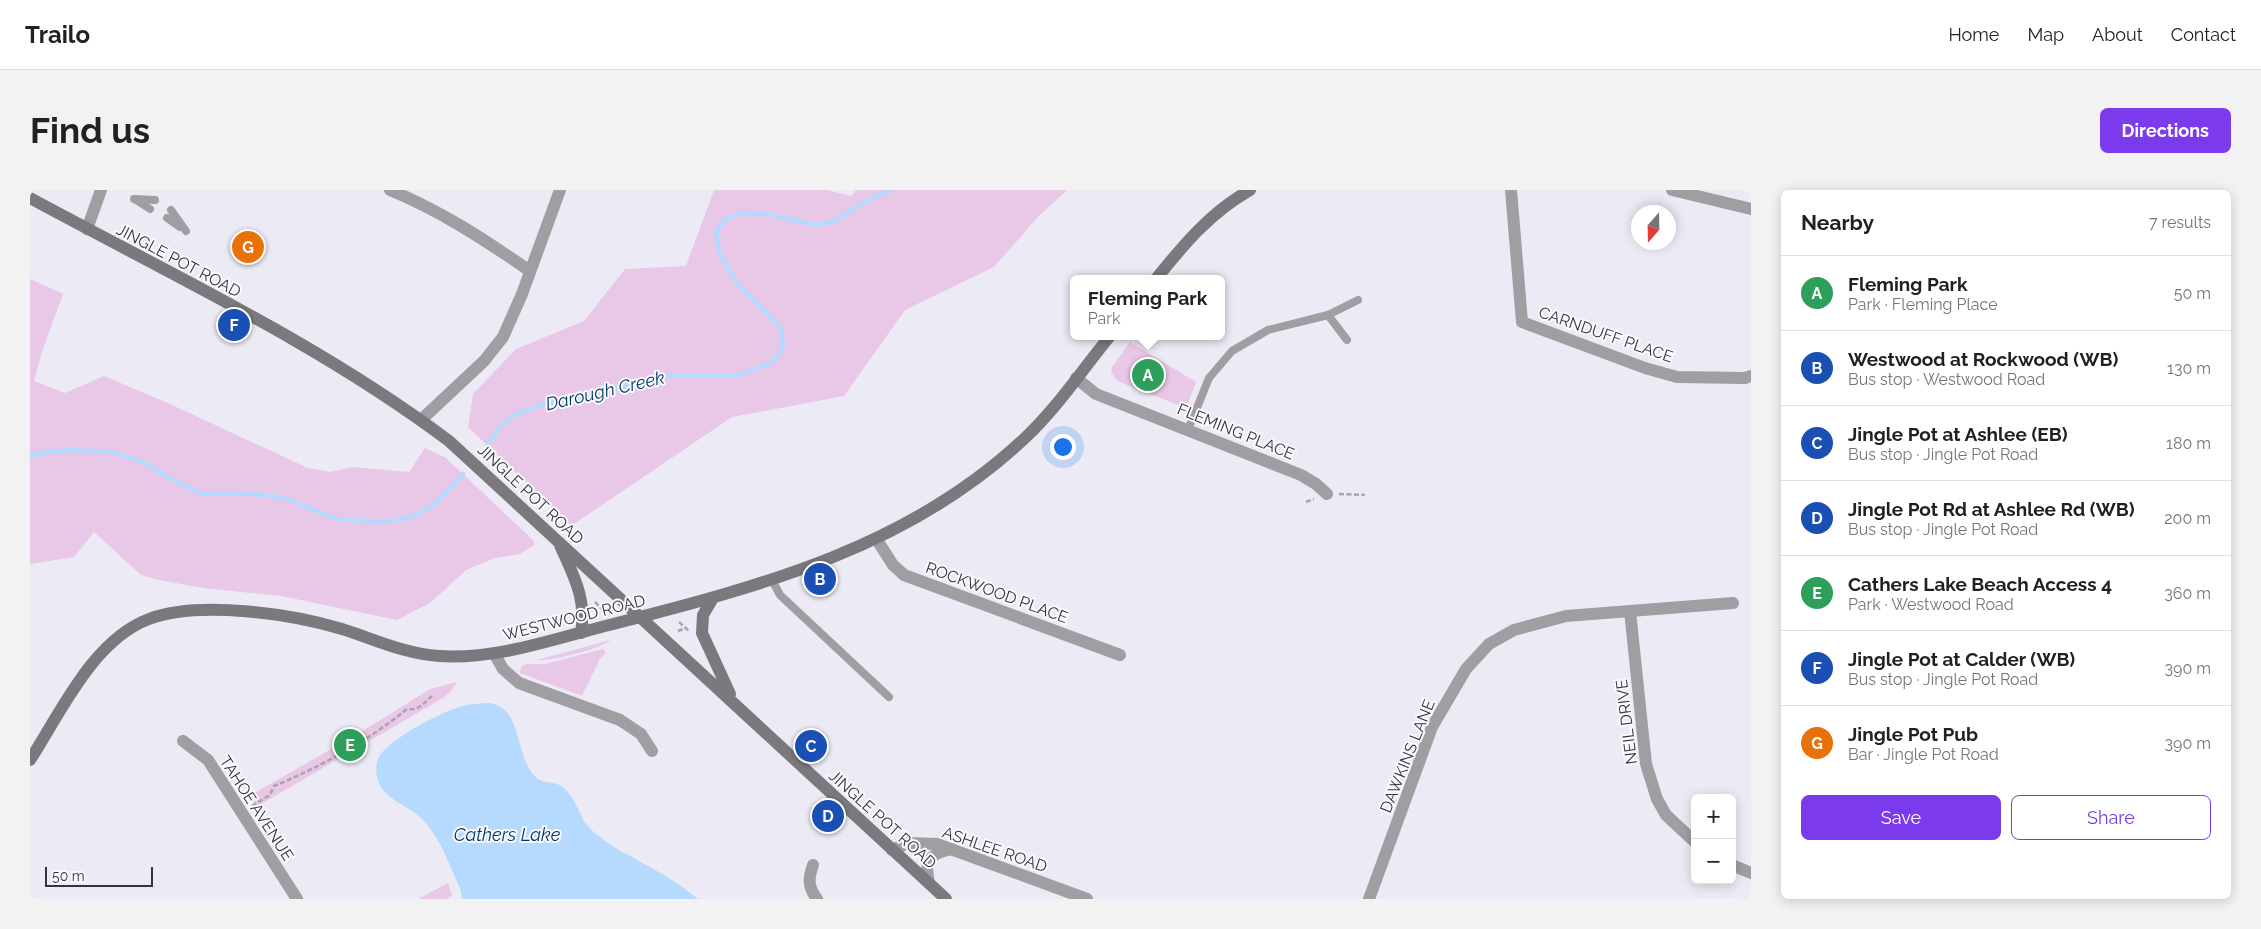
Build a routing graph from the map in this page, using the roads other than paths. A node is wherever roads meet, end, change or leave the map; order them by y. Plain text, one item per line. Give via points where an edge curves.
1 (101, 190) edge
2 (390, 190) edge
3 (560, 190) edge
4 (1250, 190) edge
5 (1511, 190) edge
6 (1672, 190) edge
7 (30, 198) edge
8 (155, 200) dead end
9 (1751, 208) edge
10 (150, 209) dead end
11 (171, 210) dead end
12 (167, 218) dead end
13 (87, 229) junction
14 (530, 271) junction
15 (1159, 275) edge
16 (1358, 300) dead end
17 (1328, 315) junction
18 (1107, 340) edge
19 (1347, 340) dead end
20 (1751, 376) edge
21 (1076, 378) junction
22 (421, 420) junction
23 (1188, 430) junction
24 (1327, 494) dead end
25 (877, 540) junction
26 (558, 541) junction
27 (772, 580) junction
28 (713, 598) junction
29 (1733, 603) dead end
30 (1630, 611) junction
31 (641, 617) junction
32 (581, 632) junction
33 (494, 653) junction
34 (1120, 655) dead end
35 (889, 697) dead end
36 (732, 700) junction
37 (183, 741) dead end
38 (652, 751) dead end
39 (30, 760) edge
40 (1692, 839) edge
41 (952, 849) junction
42 (892, 850) junction
43 (812, 865) dead end
44 (1736, 867) edge
45 (1751, 874) edge
46 (929, 883) junction
47 (297, 899) edge
48 (817, 899) edge
49 (946, 899) edge
50 (1087, 899) edge
51 (1370, 899) edge

1 - 13 street
2 - 14 street via 437,211
3 - 14 street
4 - 15 street via 1214,214
5 - 20 street, CARNDUFF PLACE via 1522,322 1645,368 1677,376
6 - 9 street
7 - 13 street, JINGLE POT ROAD
8 - 10 lane via 134,199
11 - 12 lane via 186,231
13 - 22 street, JINGLE POT ROAD via 329,360
14 - 22 street via 498,344
16 - 17 lane
17 - 19 lane
17 - 23 lane via 1268,330 1232,351 1209,378
18 - 21 street, WESTWOOD ROAD
21 - 23 street, FLEMING PLACE via 1096,394
21 - 25 street, WESTWOOD ROAD via 1029,434 1008,453 936,504
22 - 26 street, JINGLE POT ROAD via 449,441
23 - 24 street, FLEMING PLACE via 1301,475
25 - 27 street, WESTWOOD ROAD
25 - 34 street, ROCKWOOD PLACE via 893,565 904,575
26 - 31 street, JINGLE POT ROAD
26 - 32 street via 582,601
27 - 28 street, WESTWOOD ROAD
27 - 35 lane via 780,595
28 - 31 street, WESTWOOD ROAD
28 - 36 street via 703,614 702,633
29 - 30 street, DAWKINS LANE
30 - 40 street, NEIL DRIVE via 1646,764 1657,799 1666,815
30 - 51 street, DAWKINS LANE via 1566,616 1514,630 1489,644 1466,669 1432,727
31 - 32 street, WESTWOOD ROAD
31 - 36 street, JINGLE POT ROAD
32 - 33 street, WESTWOOD ROAD
33 - 38 street via 504,669 519,683 620,720 641,734
33 - 39 street, WESTWOOD ROAD via 457,656 419,653 333,627 276,615 193,611 161,615 122,633 98,656
36 - 42 street, JINGLE POT ROAD
37 - 47 street, TAHOE AVENUE via 208,760
41 - 42 street, ASHLEE ROAD via 921,842
41 - 46 street via 937,852 928,861
41 - 50 street, ASHLEE ROAD
42 - 46 street, JINGLE POT ROAD
43 - 48 street via 809,889
44 - 45 street
46 - 49 street, JINGLE POT ROAD

